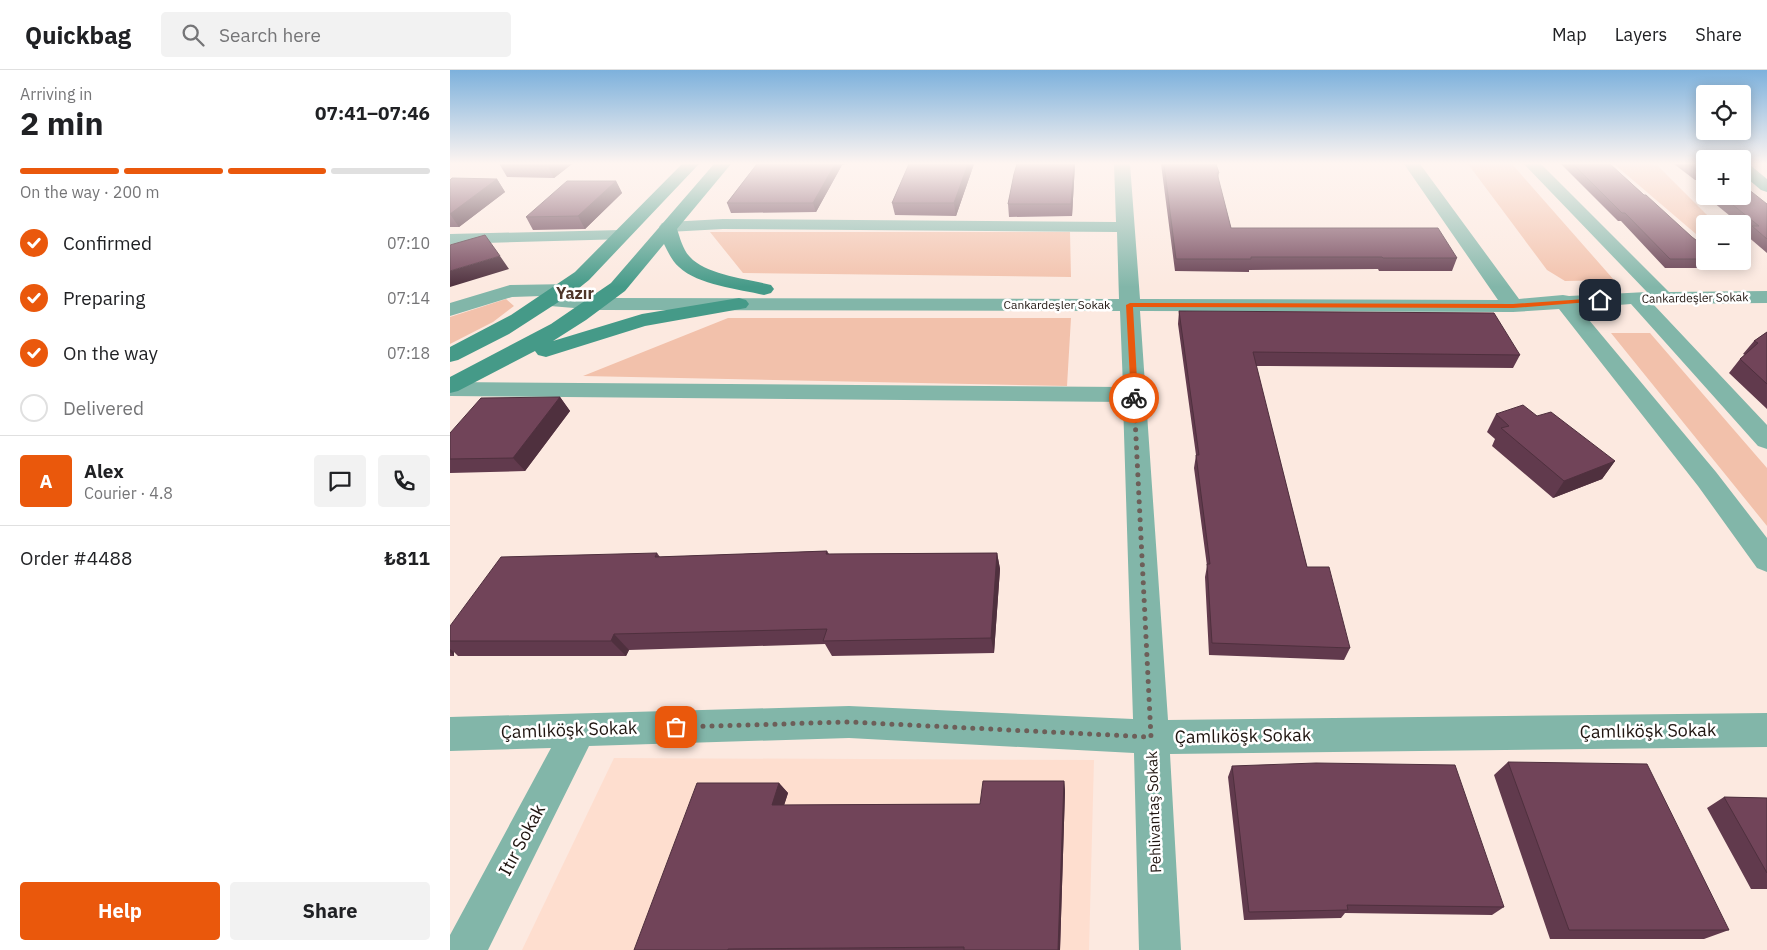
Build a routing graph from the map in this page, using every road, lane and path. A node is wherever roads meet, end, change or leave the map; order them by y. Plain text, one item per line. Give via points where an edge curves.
1 (650, 205) edge
2 (687, 205) edge
3 (1124, 205) edge
4 (1441, 205) edge
5 (1572, 205) edge
6 (1125, 226) junction
7 (668, 227) junction
8 (620, 235) junction
9 (450, 239) edge
10 (618, 288) junction
11 (764, 289) junction
12 (557, 295) junction
13 (1129, 296) junction
14 (1767, 297) edge
15 (1507, 298) junction
16 (1636, 298) junction
17 (1664, 298) junction
18 (1563, 301) junction
19 (598, 304) junction
20 (739, 304) junction
21 (450, 310) edge
22 (450, 355) edge
23 (476, 373) junction
24 (450, 388) edge
25 (1134, 395) junction
26 (1767, 440) edge
27 (1767, 560) edge
28 (579, 730) junction
29 (1767, 730) edge
30 (450, 734) edge
31 (1151, 737) junction
32 (465, 950) edge
33 (1160, 950) edge

1 - 8 main road
2 - 7 main road
3 - 6 street, Pehlivantaş Sokak
4 - 15 street
5 - 17 street
6 - 7 street via 722,224
6 - 13 street, Pehlivantaş Sokak
7 - 10 main road
7 - 11 main road via 672,243 685,263 708,276
8 - 9 street
8 - 12 main road via 582,276
10 - 11 street, Cankardeşler Sokak
10 - 12 street, Cankardeşler Sokak
10 - 19 main road
11 - 13 street, Cankardeşler Sokak
12 - 19 street, Cankardeşler Sokak
12 - 21 street via 510,291
12 - 22 main road via 487,338
13 - 15 street, Cankardeşler Sokak
13 - 20 street, Cankardeşler Sokak
13 - 25 street, Pehlivantaş Sokak
14 - 17 street, Cankardeşler Sokak
15 - 18 street, Cankardeşler Sokak
16 - 17 street, Cankardeşler Sokak
16 - 18 street, Cankardeşler Sokak
16 - 26 street
18 - 27 street via 1707,479
19 - 20 street, Cankardeşler Sokak
19 - 23 main road via 560,330
20 - 23 main road via 642,320
23 - 24 main road
24 - 25 street
25 - 31 street, Pehlivantaş Sokak
28 - 30 street, Çamlıköşk Sokak
28 - 31 street, Çamlıköşk Sokak via 849,722
28 - 32 street, Itır Sokak
29 - 31 street, Çamlıköşk Sokak
31 - 33 street, Pehlivantaş Sokak

